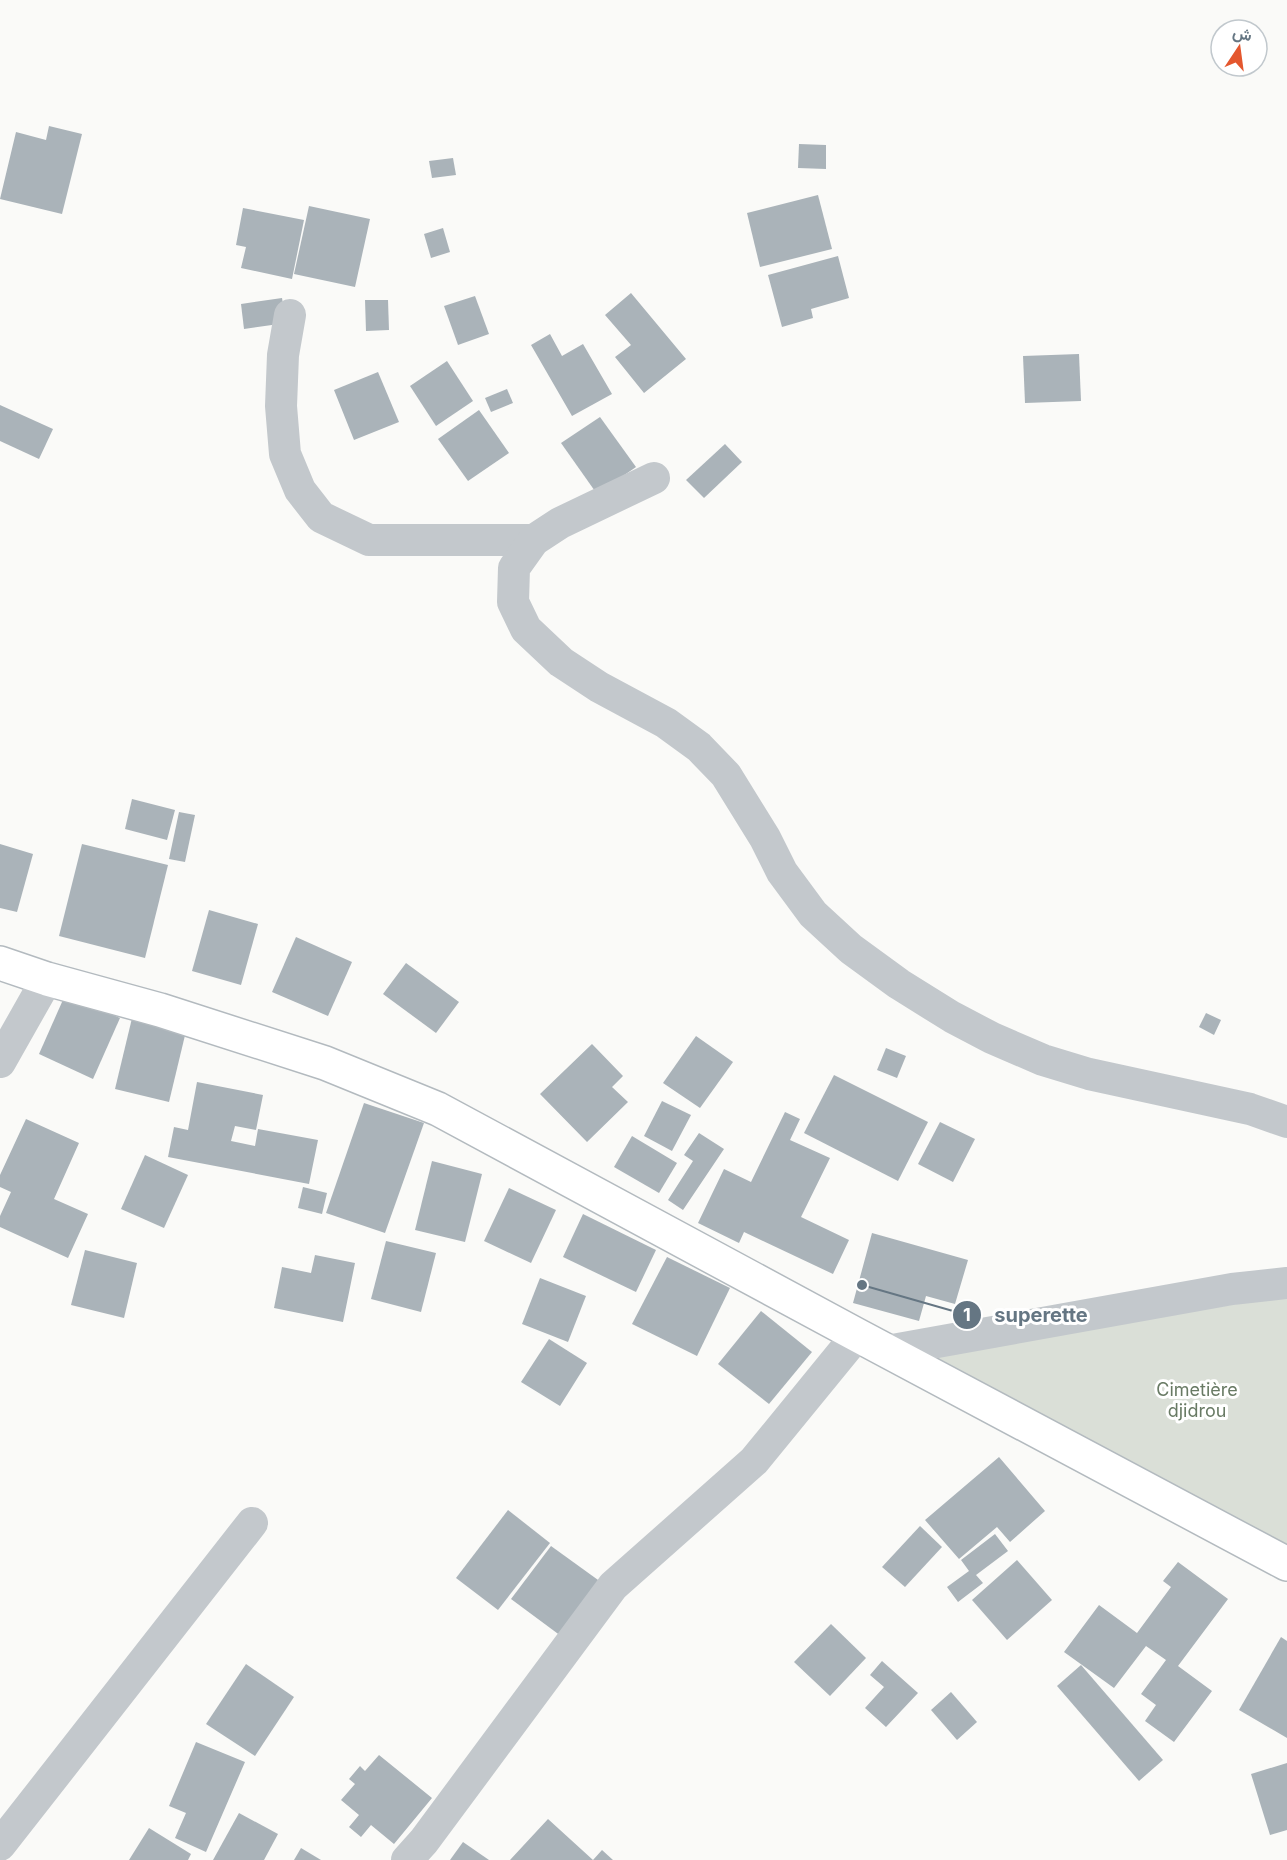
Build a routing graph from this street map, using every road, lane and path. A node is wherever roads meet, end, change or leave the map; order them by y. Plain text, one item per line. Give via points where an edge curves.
1 (290, 315) dead end
2 (654, 478) dead end
3 (534, 540) junction
4 (0, 963) edge
5 (47, 979) junction
6 (0, 1062) edge
7 (1287, 1122) edge
8 (1287, 1282) edge
9 (857, 1335) junction
10 (887, 1351) junction
11 (252, 1523) dead end
12 (1287, 1564) edge
13 (0, 1845) edge
14 (407, 1860) edge

1 - 3 street via 281,395 285,454 300,490 321,517 369,540
2 - 3 street via 560,523
3 - 7 street via 514,568 513,602 526,629 561,662 666,723 699,747 731,783 782,872 813,914 851,949 952,1017 1043,1060 1089,1074 1250,1109
4 - 5 street
5 - 6 street
5 - 9 street via 160,1010 325,1063 438,1109
8 - 10 street
9 - 10 street
9 - 14 street via 754,1461 613,1586
10 - 12 street
11 - 13 street

